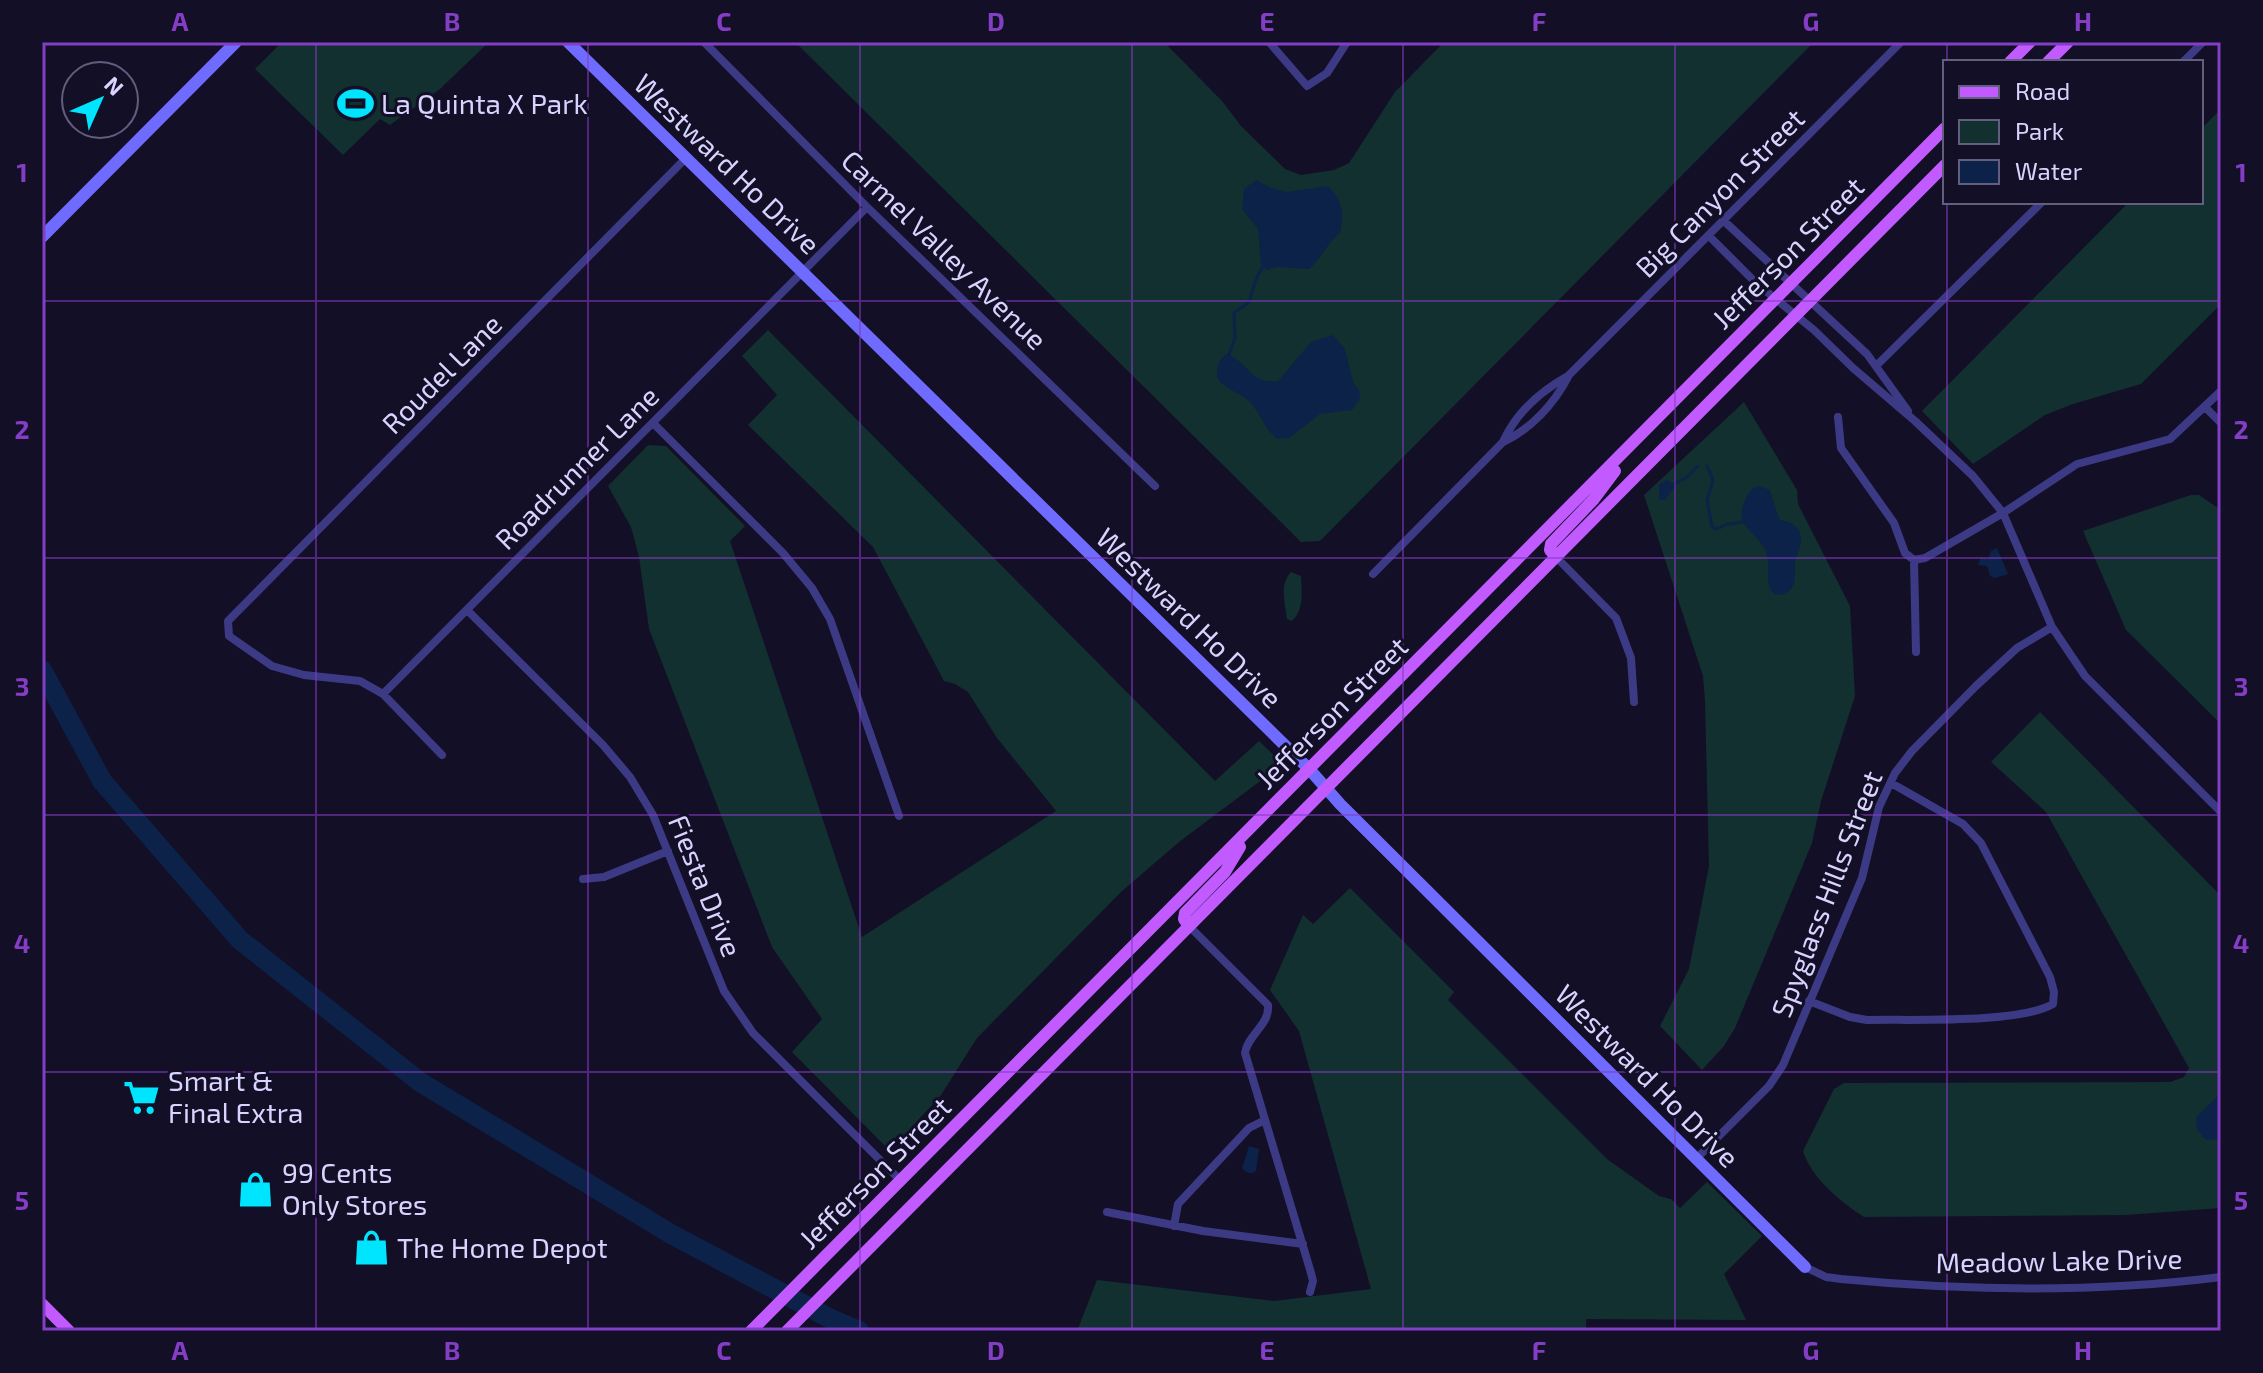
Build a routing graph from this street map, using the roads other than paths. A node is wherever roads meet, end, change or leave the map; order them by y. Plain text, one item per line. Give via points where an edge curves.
1 (236, 42) edge
2 (568, 42) edge
3 (704, 42) edge
4 (1269, 42) edge
5 (1347, 42) edge
6 (1901, 42) edge
7 (2030, 42) edge
8 (2068, 42) edge
9 (2203, 42) edge
10 (2012, 60) edge
11 (2050, 60) edge
12 (2185, 60) edge
13 (1943, 130) edge
14 (686, 158) junction
15 (1943, 167) edge
16 (2040, 204) edge
17 (867, 207) junction
18 (1724, 221) junction
19 (1709, 236) junction
20 (42, 237) edge
21 (803, 272) junction
22 (1791, 284) junction
23 (1776, 299) junction
24 (1810, 301) junction
25 (1796, 315) junction
26 (1876, 366) junction
27 (1568, 376) junction
28 (2221, 391) edge
29 (2205, 407) junction
30 (1838, 417) dead end
31 (1915, 421) junction
32 (653, 423) junction
33 (2221, 423) edge
34 (1503, 442) junction
35 (1635, 442) junction
36 (1155, 486) dead end
37 (2003, 513) junction
38 (1556, 557) junction
39 (1914, 560) junction
40 (1373, 574) dead end
41 (467, 610) junction
42 (2052, 627) junction
43 (1916, 652) dead end
44 (383, 694) junction
45 (1634, 702) dead end
46 (442, 755) dead end
47 (1310, 770) junction
48 (1891, 783) junction
49 (1327, 789) junction
50 (2221, 812) edge
51 (899, 816) dead end
52 (1250, 831) junction
53 (668, 851) junction
54 (583, 879) dead end
55 (1189, 926) junction
56 (1809, 1001) junction
57 (1265, 1120) junction
58 (1696, 1159) junction
59 (901, 1181) junction
60 (1107, 1212) dead end
61 (1174, 1226) junction
62 (1303, 1244) junction
63 (1805, 1267) joint
64 (2221, 1277) edge
65 (1310, 1292) dead end
66 (42, 1304) edge
67 (69, 1331) edge
68 (751, 1331) edge
69 (787, 1331) edge

1 - 20 street
2 - 14 street, Westward Ho Drive
3 - 17 street, Carmel Valley Avenue
4 - 5 street via 1307,86 1327,73
6 - 18 street, Big Canyon Street
7 - 10 main road
8 - 11 main road
9 - 12 street
13 - 22 main road, Jefferson Street
14 - 21 street, Westward Ho Drive
14 - 44 street, Roudel Lane via 228,621 229,636 272,666 360,681
15 - 24 main road, Jefferson Street
16 - 26 street
17 - 21 street, Roadrunner Lane
17 - 36 street, Carmel Valley Avenue
18 - 19 street, Big Canyon Street
18 - 22 street
19 - 23 street
19 - 27 street, Big Canyon Street
21 - 32 street, Roadrunner Lane
21 - 47 street, Westward Ho Drive
22 - 23 main road, Jefferson Street
22 - 24 street
23 - 25 street
23 - 35 main road, Jefferson Street
24 - 25 main road, Jefferson Street
24 - 26 street
25 - 31 street
25 - 38 main road, Jefferson Street
26 - 31 street
27 - 34 street, Big Canyon Street via 1547,387 1517,418
27 - 34 street, Big Canyon Street via 1557,397 1519,435
28 - 29 street
29 - 33 street
29 - 37 street via 2170,439 2077,464
30 - 39 street via 1841,448
31 - 37 street
32 - 41 street, Roadrunner Lane
32 - 51 street via 812,588 830,619
34 - 40 street, Big Canyon Street
35 - 38 main road via 1594,499 1551,544
35 - 47 main road, Jefferson Street
37 - 39 street
37 - 42 street
38 - 45 street via 1616,618 1631,658
38 - 49 main road, Jefferson Street
39 - 43 street
41 - 44 street, Roadrunner Lane
41 - 53 street, Fiesta Drive via 630,777
42 - 48 street, Spyglass Hills Street via 2017,648 1976,686 1912,751
42 - 50 street via 2085,676
44 - 46 street
47 - 49 street, Westward Ho Drive
47 - 52 main road, Jefferson Street
48 - 56 street, Spyglass Hills Street via 1879,807 1862,878
48 - 56 street via 1963,824 1981,843 2050,977 2053,1004 2015,1015 1867,1020
49 - 55 main road, Jefferson Street
49 - 58 street, Westward Ho Drive
52 - 55 main road via 1225,872 1185,913
52 - 59 main road, Jefferson Street
53 - 54 street via 604,877
53 - 59 street, Fiesta Drive via 724,991 753,1033
55 - 57 street via 1268,1005 1266,1020 1245,1053
55 - 69 main road, Jefferson Street
56 - 58 street, Spyglass Hills Street via 1769,1086
57 - 61 street via 1249,1128 1178,1204
57 - 62 street
58 - 63 street, Westward Ho Drive
59 - 68 main road, Jefferson Street
60 - 61 street
61 - 62 street
62 - 65 street via 1313,1281
63 - 64 street, Meadow Lake Drive via 1841,1279 1987,1290
66 - 67 main road

